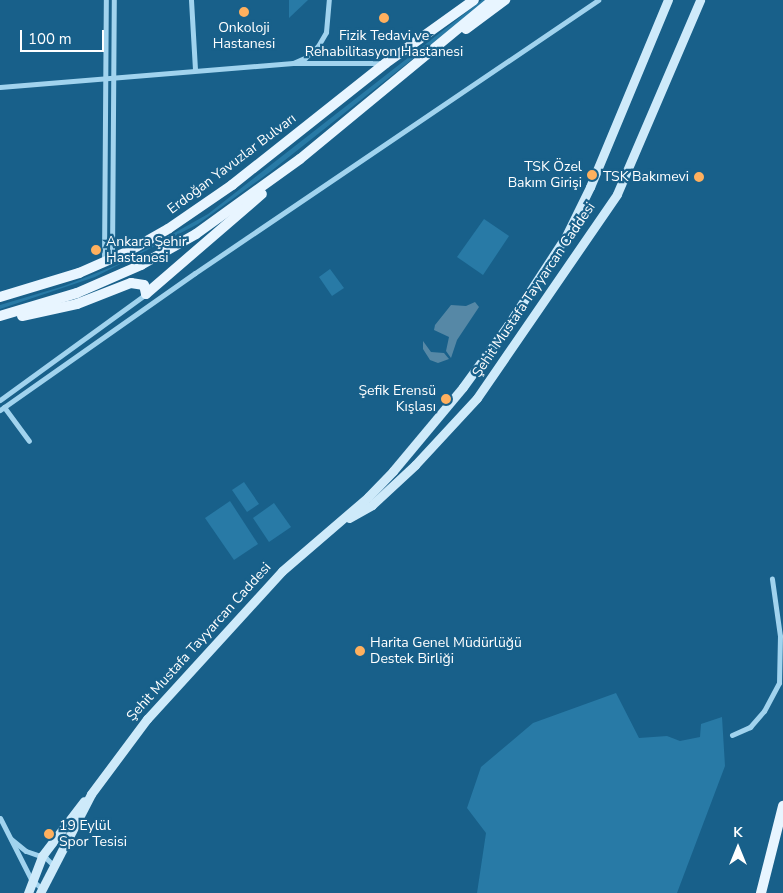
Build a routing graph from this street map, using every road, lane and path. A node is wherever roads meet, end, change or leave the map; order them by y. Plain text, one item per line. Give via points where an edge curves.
1 (106, 0) edge
2 (114, 0) edge
3 (191, 0) edge
4 (329, 0) edge
5 (473, 0) edge
6 (493, 0) edge
7 (505, 0) edge
8 (598, 0) edge
9 (668, 0) edge
10 (700, 0) edge
11 (292, 63) junction
12 (386, 63) junction
13 (195, 70) junction
14 (401, 74) junction
15 (105, 77) junction
16 (113, 77) junction
17 (0, 87) edge
18 (300, 159) junction
19 (108, 260) junction
20 (146, 294) junction
21 (0, 296) edge
22 (0, 318) edge
23 (463, 387) junction
24 (477, 398) junction
25 (0, 400) edge
26 (2, 408) edge
27 (29, 441) dead end
28 (340, 522) junction
29 (772, 579) dead end
30 (732, 735) dead end
31 (91, 794) junction
32 (783, 806) edge
33 (0, 818) edge
34 (9, 837) junction
35 (42, 856) junction
36 (53, 865) junction
37 (31, 879) junction
38 (41, 891) edge
39 (28, 893) edge
40 (762, 893) edge

1 - 15 street
2 - 16 street
3 - 13 street
4 - 11 street via 326,32 322,39 305,58
5 - 12 main road, Erdoğan Yavuzlar Bulvarı
6 - 14 main road
7 - 14 main road
8 - 26 street
9 - 23 main road, Şehit Mustafa Tayyarcan Caddesi via 603,160 566,236
10 - 24 main road, Şehit Mustafa Tayyarcan Caddesi via 617,194
11 - 12 street
11 - 13 street
12 - 19 main road, Erdoğan Yavuzlar Bulvarı via 216,197 152,238
13 - 16 street
14 - 18 main road
15 - 16 street
15 - 17 street
15 - 19 street
16 - 19 street
18 - 20 main road
18 - 22 main road via 223,216 156,257 77,293
19 - 21 main road, Erdoğan Yavuzlar Bulvarı via 66,277
20 - 22 main road via 141,283 131,283 77,304
20 - 25 street
23 - 24 main road
23 - 28 main road, Şehit Mustafa Tayyarcan Caddesi via 393,471
24 - 28 main road, Şehit Mustafa Tayyarcan Caddesi via 415,465 378,499 362,512
26 - 27 street
28 - 31 main road, Şehit Mustafa Tayyarcan Caddesi via 282,571 147,719
29 - 30 street via 780,636 779,683 764,712 750,727
31 - 35 main road, Şehit Mustafa Tayyarcan Caddesi via 62,826
31 - 36 main road, Şehit Mustafa Tayyarcan Caddesi
32 - 40 main road
33 - 34 street
34 - 35 street via 26,852
34 - 37 street
35 - 36 street
35 - 37 main road, Şehit Mustafa Tayyarcan Caddesi
36 - 38 main road, Şehit Mustafa Tayyarcan Caddesi
37 - 38 street
37 - 39 main road, Şehit Mustafa Tayyarcan Caddesi

